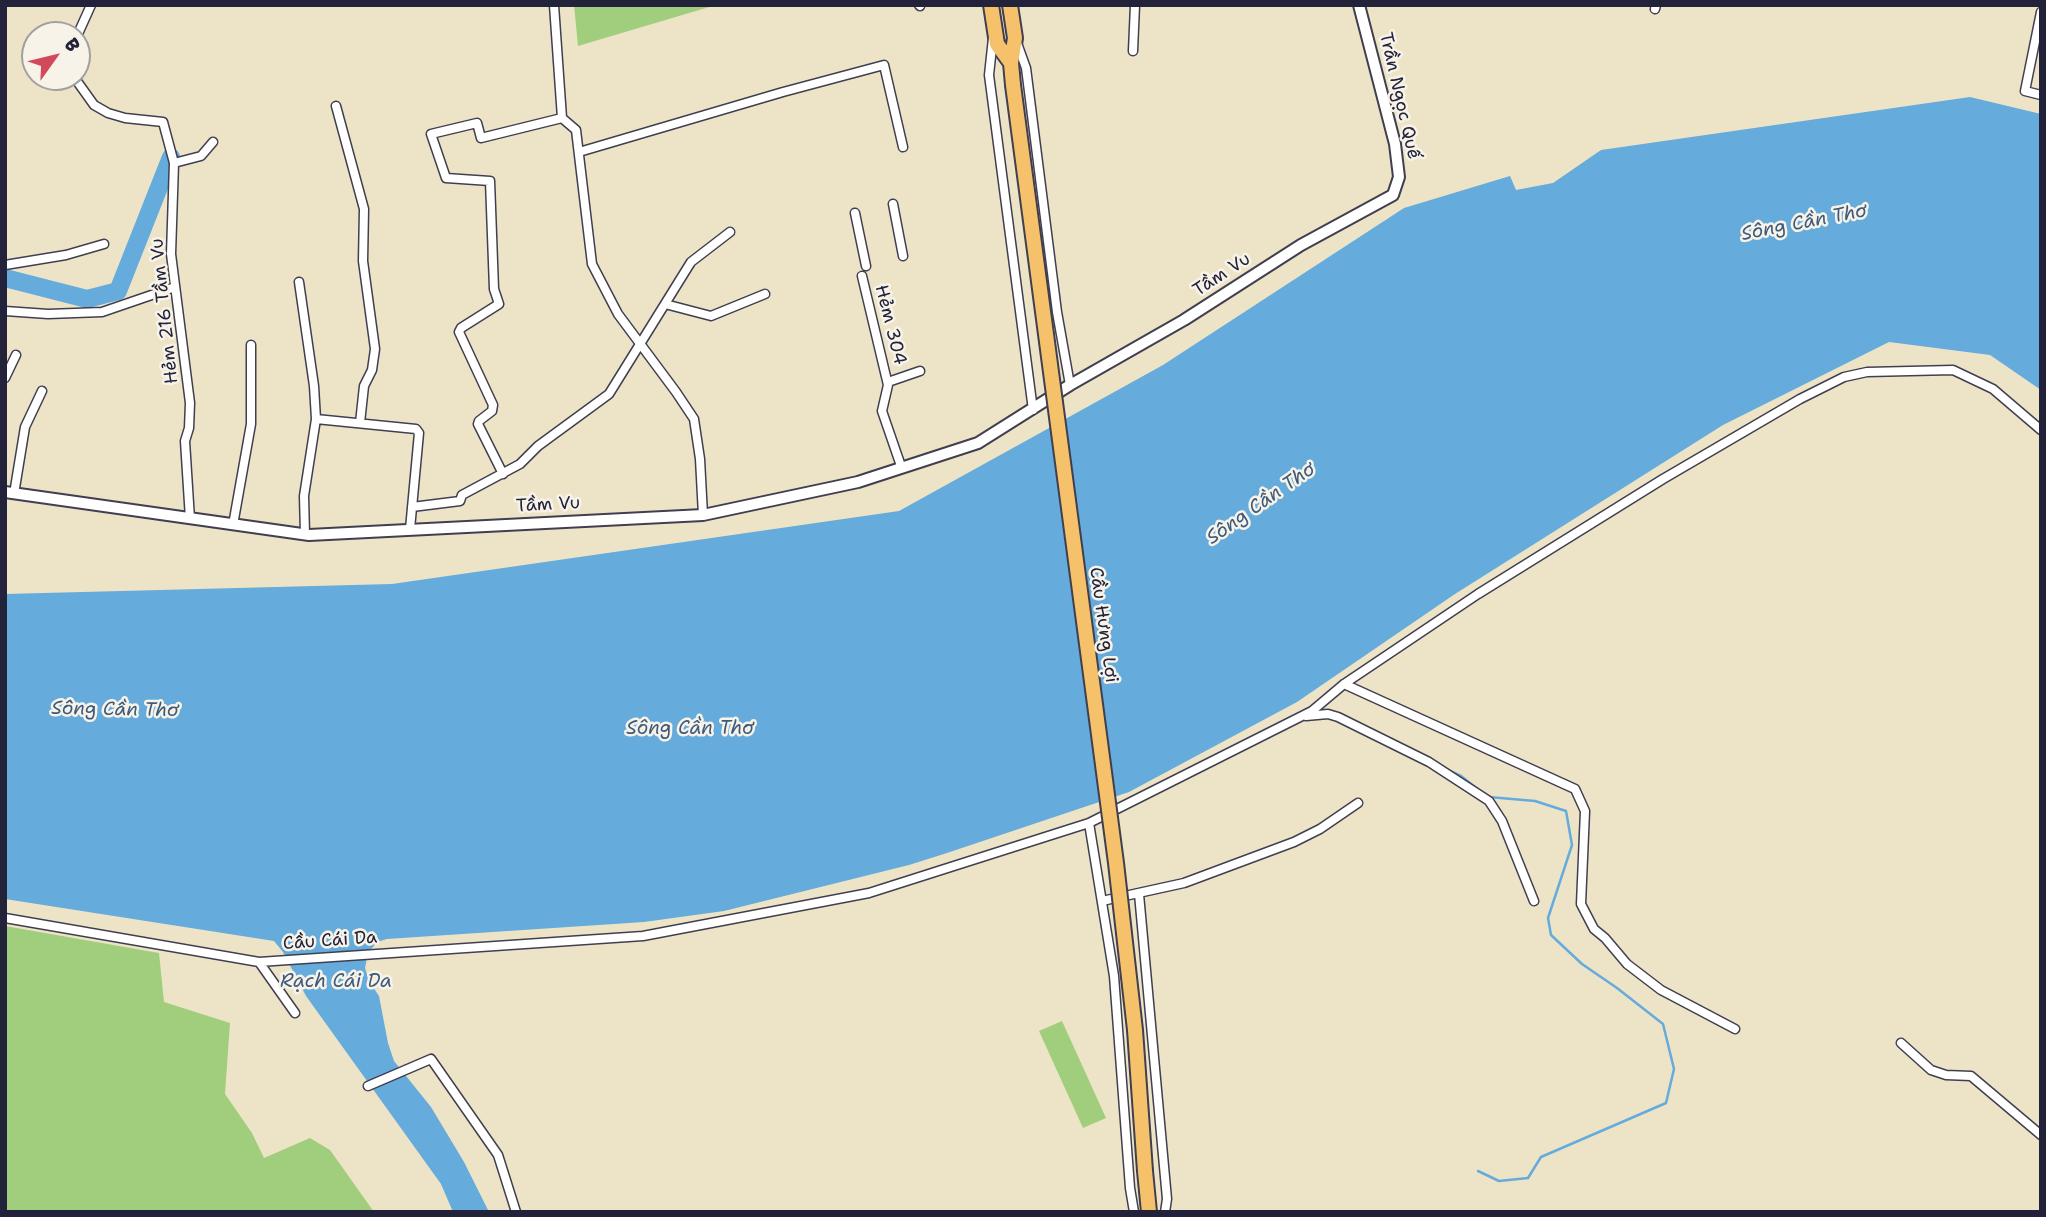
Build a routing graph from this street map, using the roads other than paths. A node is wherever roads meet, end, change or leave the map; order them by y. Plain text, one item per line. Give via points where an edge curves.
1 (91, 5) edge
2 (554, 5) edge
3 (991, 5) edge
4 (1010, 5) edge
5 (1135, 5) edge
6 (1359, 5) edge
7 (2041, 12) edge
8 (84, 21) edge
9 (994, 28) junction
10 (1015, 38) junction
11 (1133, 51) dead end
12 (1011, 64) junction
13 (84, 91) edge
14 (2041, 95) edge
15 (336, 106) dead end
16 (562, 118) junction
17 (213, 142) dead end
18 (903, 147) dead end
19 (579, 152) junction
20 (174, 163) junction
21 (1393, 195) joint
22 (893, 204) dead end
23 (855, 213) dead end
24 (730, 232) dead end
25 (104, 244) dead end
26 (903, 256) dead end
27 (5, 265) edge
28 (866, 266) dead end
29 (862, 276) dead end
30 (299, 282) dead end
31 (175, 287) junction
32 (765, 294) dead end
33 (664, 304) junction
34 (5, 312) edge
35 (251, 345) dead end
36 (639, 345) junction
37 (16, 355) dead end
38 (920, 371) dead end
39 (5, 377) edge
40 (888, 382) junction
41 (1070, 385) junction
42 (42, 391) dead end
43 (1033, 410) junction
44 (316, 419) junction
45 (360, 423) junction
46 (2041, 430) edge
47 (901, 467) junction
48 (503, 474) junction
49 (9, 493) edge
50 (412, 507) junction
51 (703, 515) junction
52 (190, 519) junction
53 (233, 525) junction
54 (411, 529) junction
55 (305, 534) junction
56 (1340, 687) junction
57 (1299, 717) junction
58 (1358, 803) dead end
59 (1089, 823) junction
60 (1139, 894) junction
61 (1102, 901) junction
62 (1534, 901) dead end
63 (5, 918) edge
64 (259, 962) junction
65 (295, 1013) dead end
66 (1735, 1029) dead end
67 (1901, 1043) dead end
68 (368, 1086) dead end
69 (2041, 1135) edge
70 (516, 1212) edge
71 (1134, 1212) edge
72 (1149, 1212) edge
73 (1164, 1212) edge

1 - 8 street
2 - 16 street
3 - 9 highway
4 - 10 highway
5 - 11 street
6 - 21 street, Trần Ngọc Quế via 1395,144 1399,177
7 - 14 street via 2025,91
9 - 12 highway via 997,44
9 - 43 street via 989,75
10 - 12 highway
10 - 41 street via 1026,68
12 - 72 highway, Cầu Hưng Lợi, bridge via 1116,863
13 - 20 street, Hẻm 216 Tầm Vu via 94,105 108,113 163,122
15 - 45 street via 364,209 363,261 375,349
16 - 19 street via 576,130
16 - 48 street via 481,138 477,123 431,135 446,178 490,181 494,289 499,304 460,332 493,405 478,424
17 - 20 street via 201,156
18 - 19 street via 884,65
19 - 36 street via 592,264
20 - 31 street, Hẻm 216 Tầm Vu via 171,254
21 - 41 street, Tầm Vu via 1301,245
22 - 26 street
23 - 28 street
24 - 33 street via 691,262
25 - 27 street
29 - 40 street, Hẻm 304
30 - 44 street
31 - 34 street via 102,312
31 - 52 street, Hẻm 216 Tầm Vu via 190,403 185,441
32 - 33 street via 711,316
33 - 36 street
35 - 53 street via 251,424
36 - 48 street via 609,394
36 - 51 street via 694,419
37 - 39 street
38 - 40 street, Hẻm 304
40 - 47 street, Hẻm 304 via 882,411
41 - 43 street, Tầm Vu
42 - 49 street via 24,427
43 - 47 street, Tầm Vu via 978,443
44 - 45 street
44 - 55 street via 304,496
45 - 50 street via 419,433
46 - 56 street, Cầu Cái Da via 1993,389 1953,370 1867,372 1844,377 1663,479
47 - 51 street, Tầm Vu via 858,482
48 - 50 street via 462,495 460,501
49 - 52 street, Tầm Vu
50 - 54 street
51 - 54 street, Tầm Vu
52 - 53 street, Tầm Vu
53 - 55 street, Tầm Vu
54 - 55 street, Tầm Vu
56 - 57 street, Cầu Cái Da
56 - 66 street via 1574,789 1585,811 1581,904 1594,929 1627,964 1661,990
57 - 59 street, Cầu Cái Da
57 - 62 street via 1338,717 1430,762 1489,801 1502,821
58 - 60 street via 1294,842 1184,883
59 - 61 street
59 - 64 street, Cầu Cái Da via 869,894 656,934
60 - 61 street
60 - 73 street via 1167,1199
61 - 71 street via 1114,976
63 - 64 street, Cầu Cái Da
64 - 65 street
67 - 69 street via 1931,1070 1971,1076
68 - 70 street via 431,1059 495,1150

